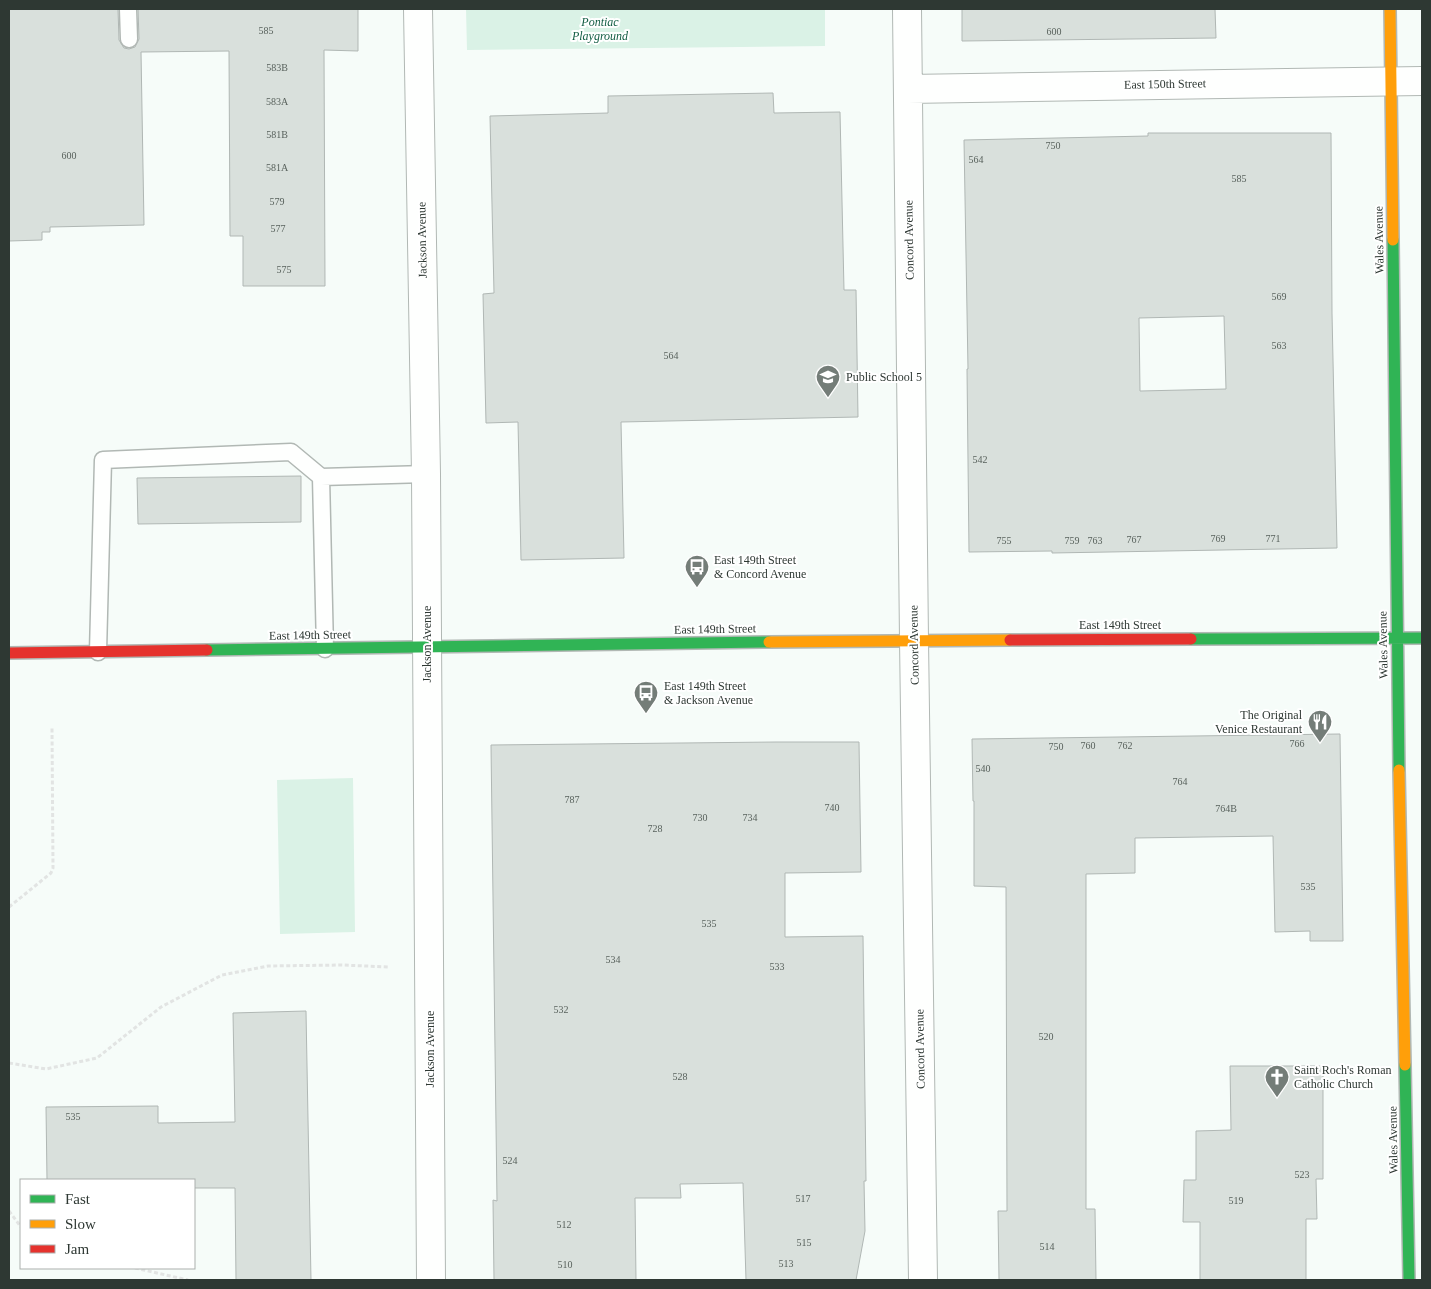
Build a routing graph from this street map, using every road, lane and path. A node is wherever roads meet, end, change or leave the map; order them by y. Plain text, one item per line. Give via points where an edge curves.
1 (128, 9) edge
2 (418, 9) edge
3 (907, 9) edge
4 (1390, 9) edge
5 (129, 39) dead end
6 (1422, 80) edge
7 (1391, 81) junction
8 (908, 88) junction
9 (426, 474) junction
10 (321, 477) junction
11 (1397, 638) junction
12 (1422, 638) edge
13 (914, 640) junction
14 (426, 647) junction
15 (325, 649) junction
16 (98, 652) junction
17 (9, 653) edge
18 (52, 728) dead end
19 (9, 907) edge
20 (389, 968) dead end
21 (9, 1063) edge
22 (9, 1211) edge
23 (20, 1226) edge
24 (139, 1269) edge
25 (188, 1280) edge
26 (431, 1280) edge
27 (923, 1280) edge
28 (1409, 1280) edge

1 - 5 lane
2 - 9 street, Jackson Avenue
3 - 8 street, Concord Avenue
4 - 7 main road, Wales Avenue
6 - 7 street, East 150th Street
7 - 8 street, East 150th Street
7 - 11 main road, Wales Avenue
8 - 13 street, Concord Avenue
9 - 10 lane
9 - 14 street, Jackson Avenue
10 - 15 lane
10 - 16 lane via 291,452 103,460
11 - 12 main road, East 149th Street
11 - 13 main road, East 149th Street
11 - 28 main road, Wales Avenue
13 - 14 main road, East 149th Street
13 - 27 street, Concord Avenue
14 - 15 main road, East 149th Street
14 - 26 street, Jackson Avenue
15 - 16 main road, East 149th Street
16 - 17 main road, East 149th Street
18 - 19 path via 53,868
20 - 21 path via 268,966 222,975 161,1007 97,1058 46,1069
22 - 23 path
24 - 25 path

